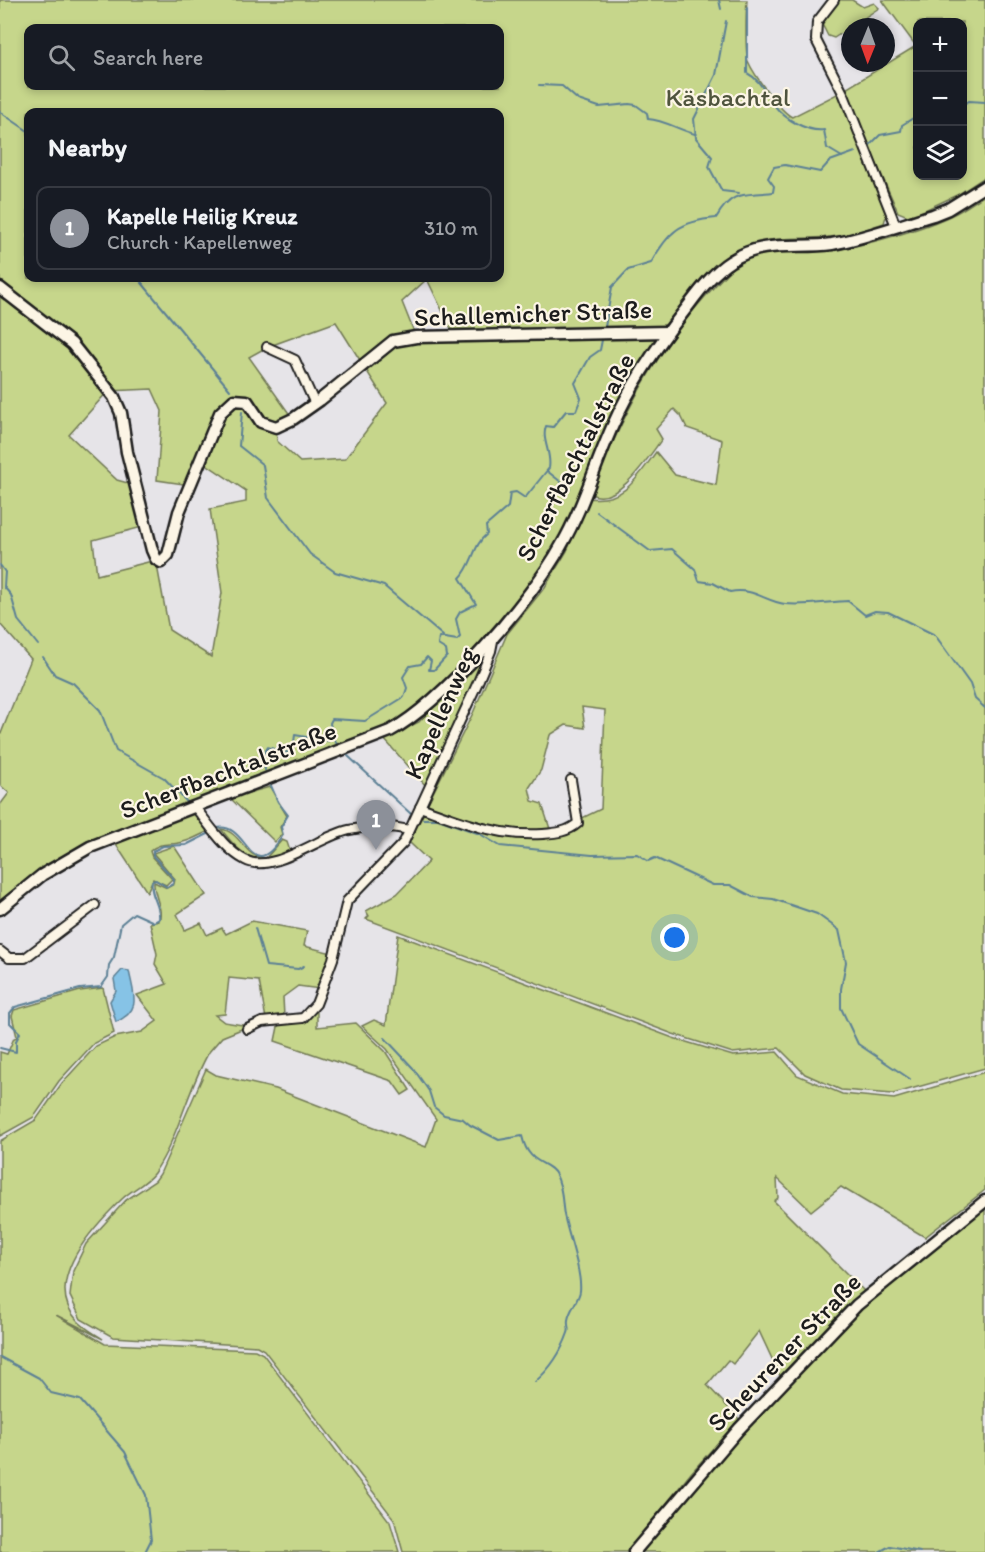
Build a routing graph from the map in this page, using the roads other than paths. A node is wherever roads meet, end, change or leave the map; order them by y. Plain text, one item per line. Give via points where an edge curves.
1 (834, 0) edge
2 (985, 186) edge
3 (896, 226) junction
4 (0, 288) edge
5 (667, 332) junction
6 (267, 347) dead end
7 (315, 404) junction
8 (494, 634) junction
9 (571, 780) dead end
10 (194, 806) junction
11 (420, 807) junction
12 (410, 830) junction
13 (95, 905) dead end
14 (0, 909) edge
15 (0, 951) edge
16 (247, 1029) dead end
17 (985, 1201) edge
18 (634, 1552) edge

1 - 3 street via 817,22 816,40 844,95
2 - 3 street, Scherfbachtalstraße via 948,210
3 - 5 street, Scherfbachtalstraße via 832,244 774,245 741,255 702,288
4 - 7 street, Schallemicher Straße via 72,344 114,398 158,561 168,555 179,512 224,407 234,400 247,401 261,422 276,427
5 - 7 street, Schallemicher Straße via 416,337 393,341
5 - 8 street, Scherfbachtalstraße via 619,412 561,548
6 - 7 street via 295,360
8 - 10 street, Scherfbachtalstraße via 431,703 403,724
8 - 11 street, Kapellenweg via 491,651
9 - 11 street, Kapellenweg via 578,824 565,831 498,833
10 - 12 street via 233,852 251,862 272,862 348,830
10 - 14 street, Scherfbachtalstraße via 74,855
11 - 12 street, Kapellenweg
12 - 16 street, Kapellenweg via 396,853 347,900 333,959 310,1013 303,1018 261,1022
13 - 15 street via 25,958 15,960
17 - 18 street, Scheurener Straße via 857,1305 740,1429

